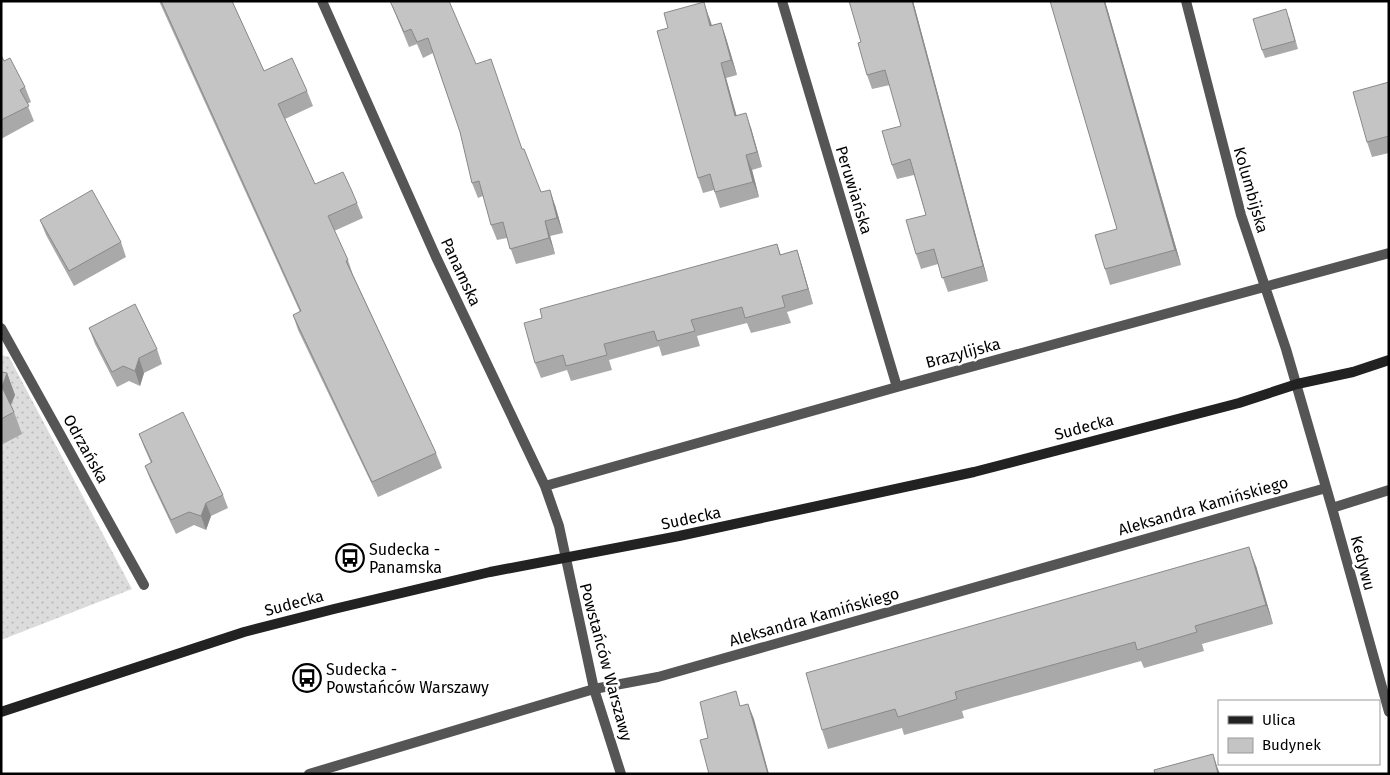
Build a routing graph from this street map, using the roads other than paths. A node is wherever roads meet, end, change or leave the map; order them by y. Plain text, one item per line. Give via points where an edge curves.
1 (322, 1) edge
2 (782, 1) edge
3 (1186, 1) edge
4 (1389, 253) edge
5 (1266, 287) junction
6 (1, 328) edge
7 (1389, 360) edge
8 (1297, 384) junction
9 (897, 387) junction
10 (546, 486) junction
11 (1326, 488) junction
12 (1389, 490) edge
13 (1332, 508) junction
14 (564, 558) junction
15 (144, 585) dead end
16 (594, 689) junction
17 (1, 712) edge
18 (1389, 712) edge
19 (309, 774) edge
20 (621, 774) edge

1 - 10 street, Panamska via 436,257
2 - 9 street, Peruwiańska
3 - 5 street, Kolumbijska via 1241,215
4 - 5 street, Brazylijska
5 - 8 street, Kolumbijska
5 - 9 street, Brazylijska
6 - 15 street, Odrzańska
7 - 8 street, Sudecka via 1353,372
8 - 11 street
8 - 14 street, Sudecka via 1239,403 974,472
9 - 10 street, Brazylijska
10 - 14 street, Panamska via 559,526
11 - 13 street
11 - 16 street, Aleksandra Kamińskiego via 658,677
12 - 13 street
13 - 18 street, Kedywu
14 - 16 street, Powstańców Warszawy
14 - 17 street, Sudecka via 490,572 244,632
16 - 19 street, Aleksandra Kamińskiego
16 - 20 street, Powstańców Warszawy

